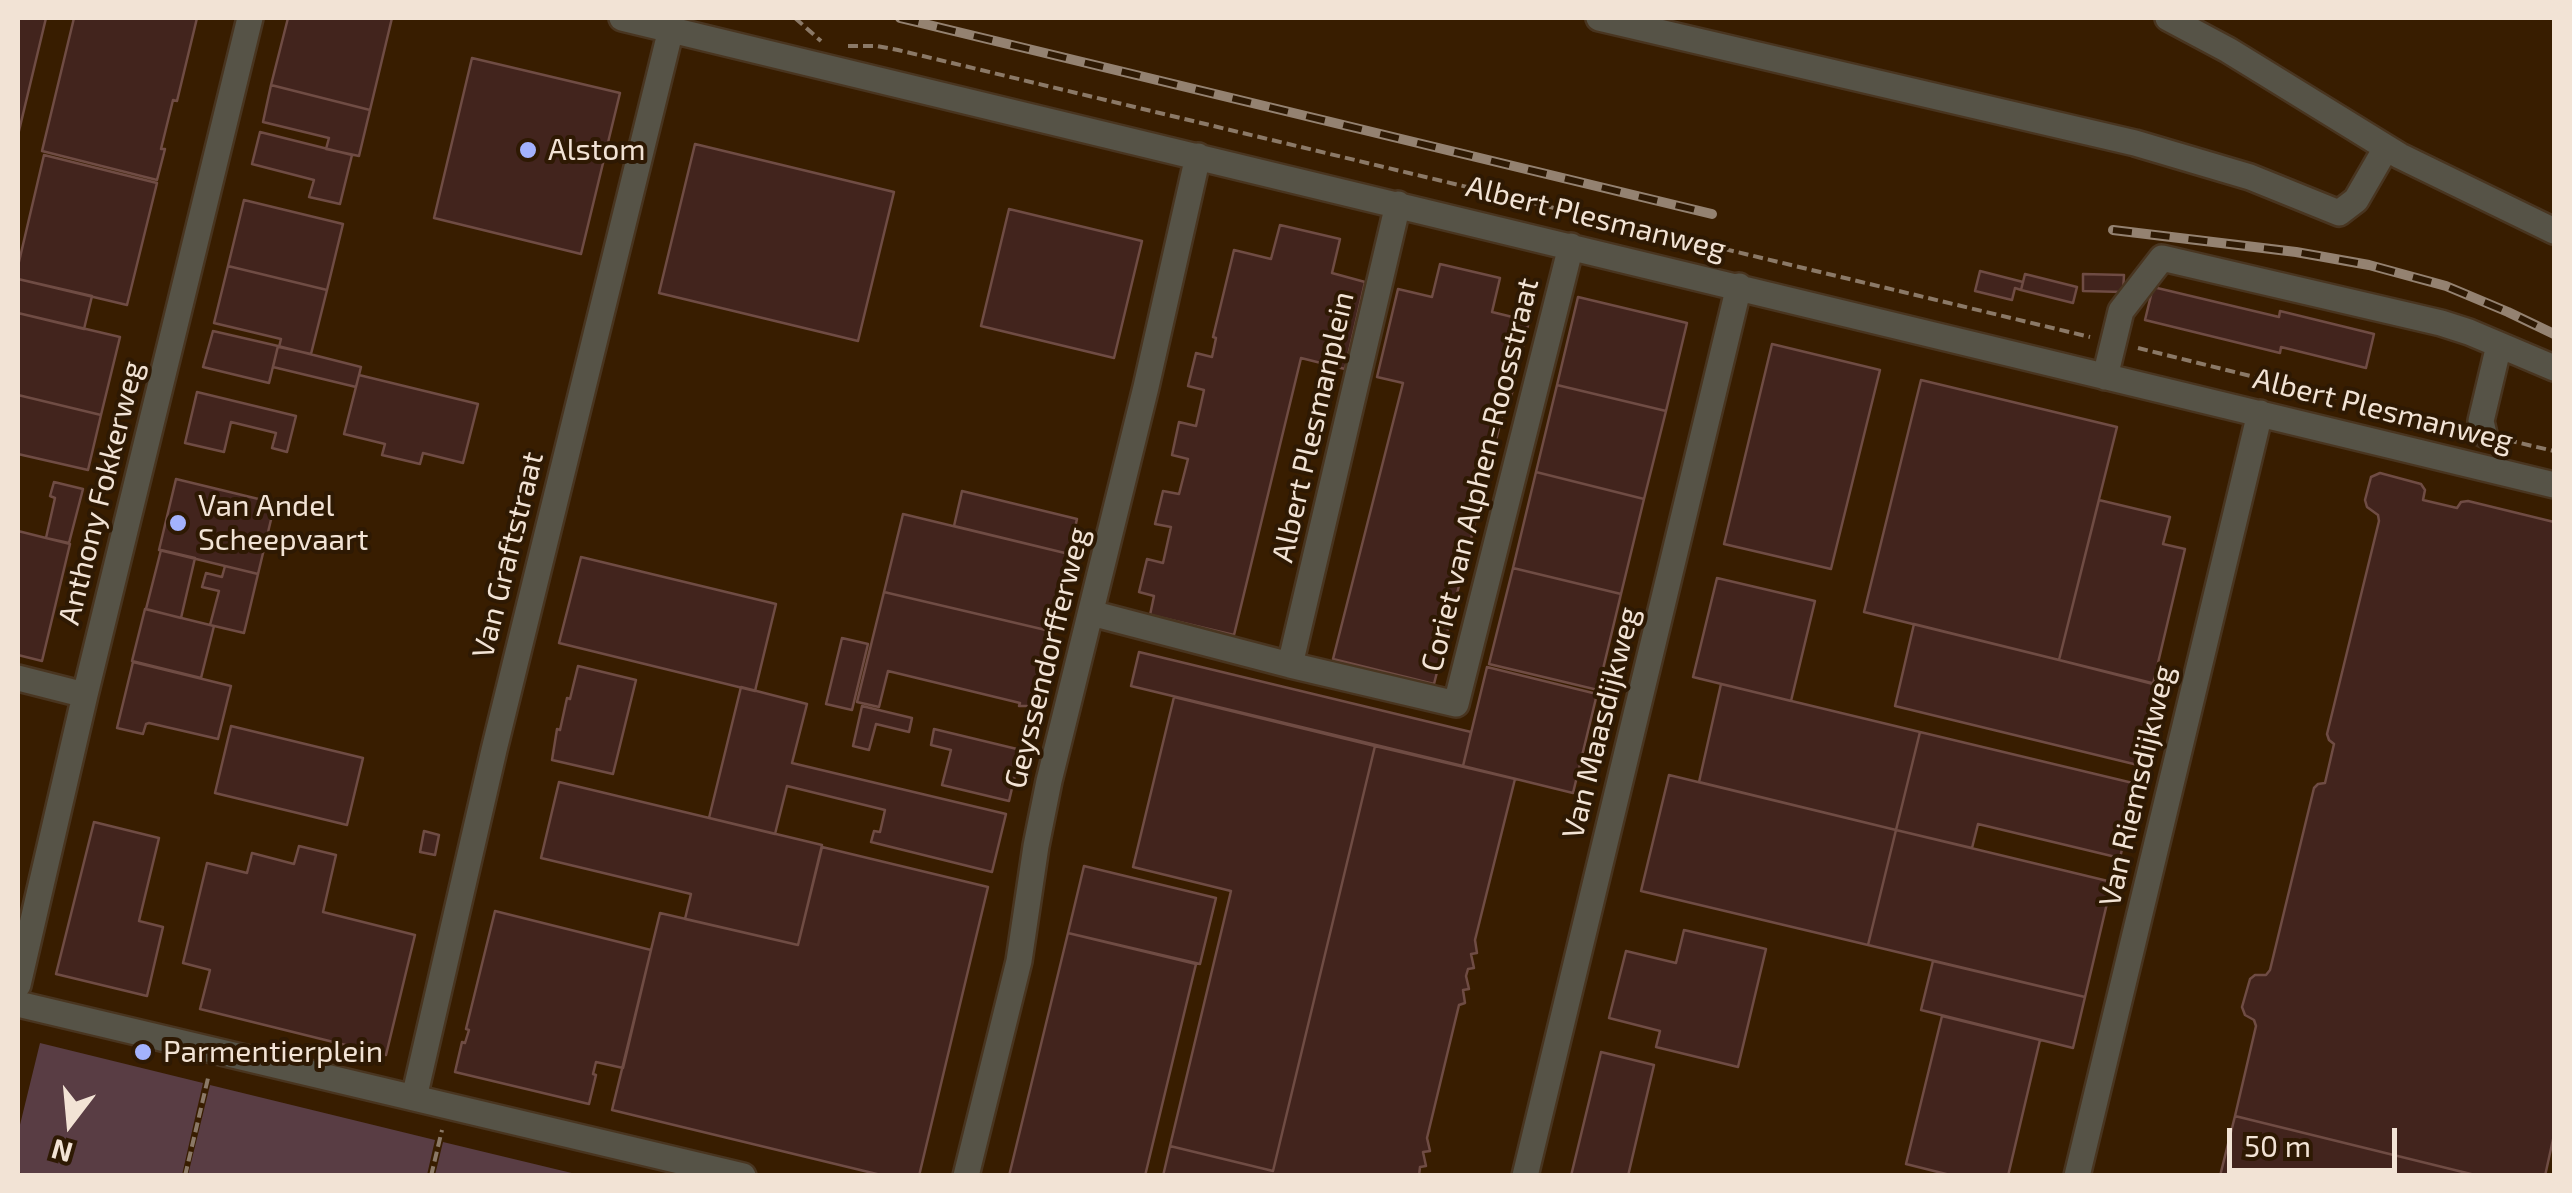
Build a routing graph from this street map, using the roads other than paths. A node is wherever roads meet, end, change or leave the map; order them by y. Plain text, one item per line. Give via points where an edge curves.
1 (250, 18) edge
2 (622, 18) edge
3 (1599, 18) edge
4 (2168, 18) edge
5 (671, 29) junction
6 (2386, 148) junction
7 (1198, 156) junction
8 (1398, 204) junction
9 (2554, 231) edge
10 (1571, 246) junction
11 (1739, 286) junction
12 (2499, 345) junction
13 (2554, 368) edge
14 (2104, 377) junction
15 (2260, 412) junction
16 (2484, 434) road end
17 (2554, 486) edge
18 (1091, 613) junction
19 (1290, 665) junction
20 (18, 678) edge
21 (85, 694) junction
22 (18, 985) edge
23 (18, 1004) edge
24 (414, 1098) junction
25 (743, 1176) edge
26 (966, 1176) edge
27 (1526, 1176) edge
28 (2078, 1176) edge

1 - 21 street, Anthony Fokkerweg
2 - 5 street, Albert Plesmanweg
3 - 6 street via 2102,135 2250,177 2339,213 2356,200
4 - 6 street
5 - 7 street, Albert Plesmanweg
5 - 24 street, Van Graftstraat
6 - 9 street
7 - 8 street, Albert Plesmanweg
7 - 18 street, Geyssendorfferweg
8 - 10 street, Albert Plesmanweg
8 - 19 street, Albert Plesmanplein
10 - 11 street, Albert Plesmanweg
10 - 19 street, Coriet van Alphen-Roosstraat via 1456,704
11 - 14 street, Albert Plesmanweg
11 - 27 street, Van Maasdijkweg
12 - 13 street
12 - 14 street via 2441,323 2162,258 2121,311
12 - 16 street via 2492,427
14 - 15 street, Albert Plesmanweg
15 - 17 street, Albert Plesmanweg
15 - 28 street, Van Riemsdijkweg
18 - 19 street, Coriet van Alphen-Roosstraat
18 - 26 street, Geyssendorfferweg
20 - 21 street
21 - 22 street, Anthony Fokkerweg
23 - 24 street
24 - 25 street

